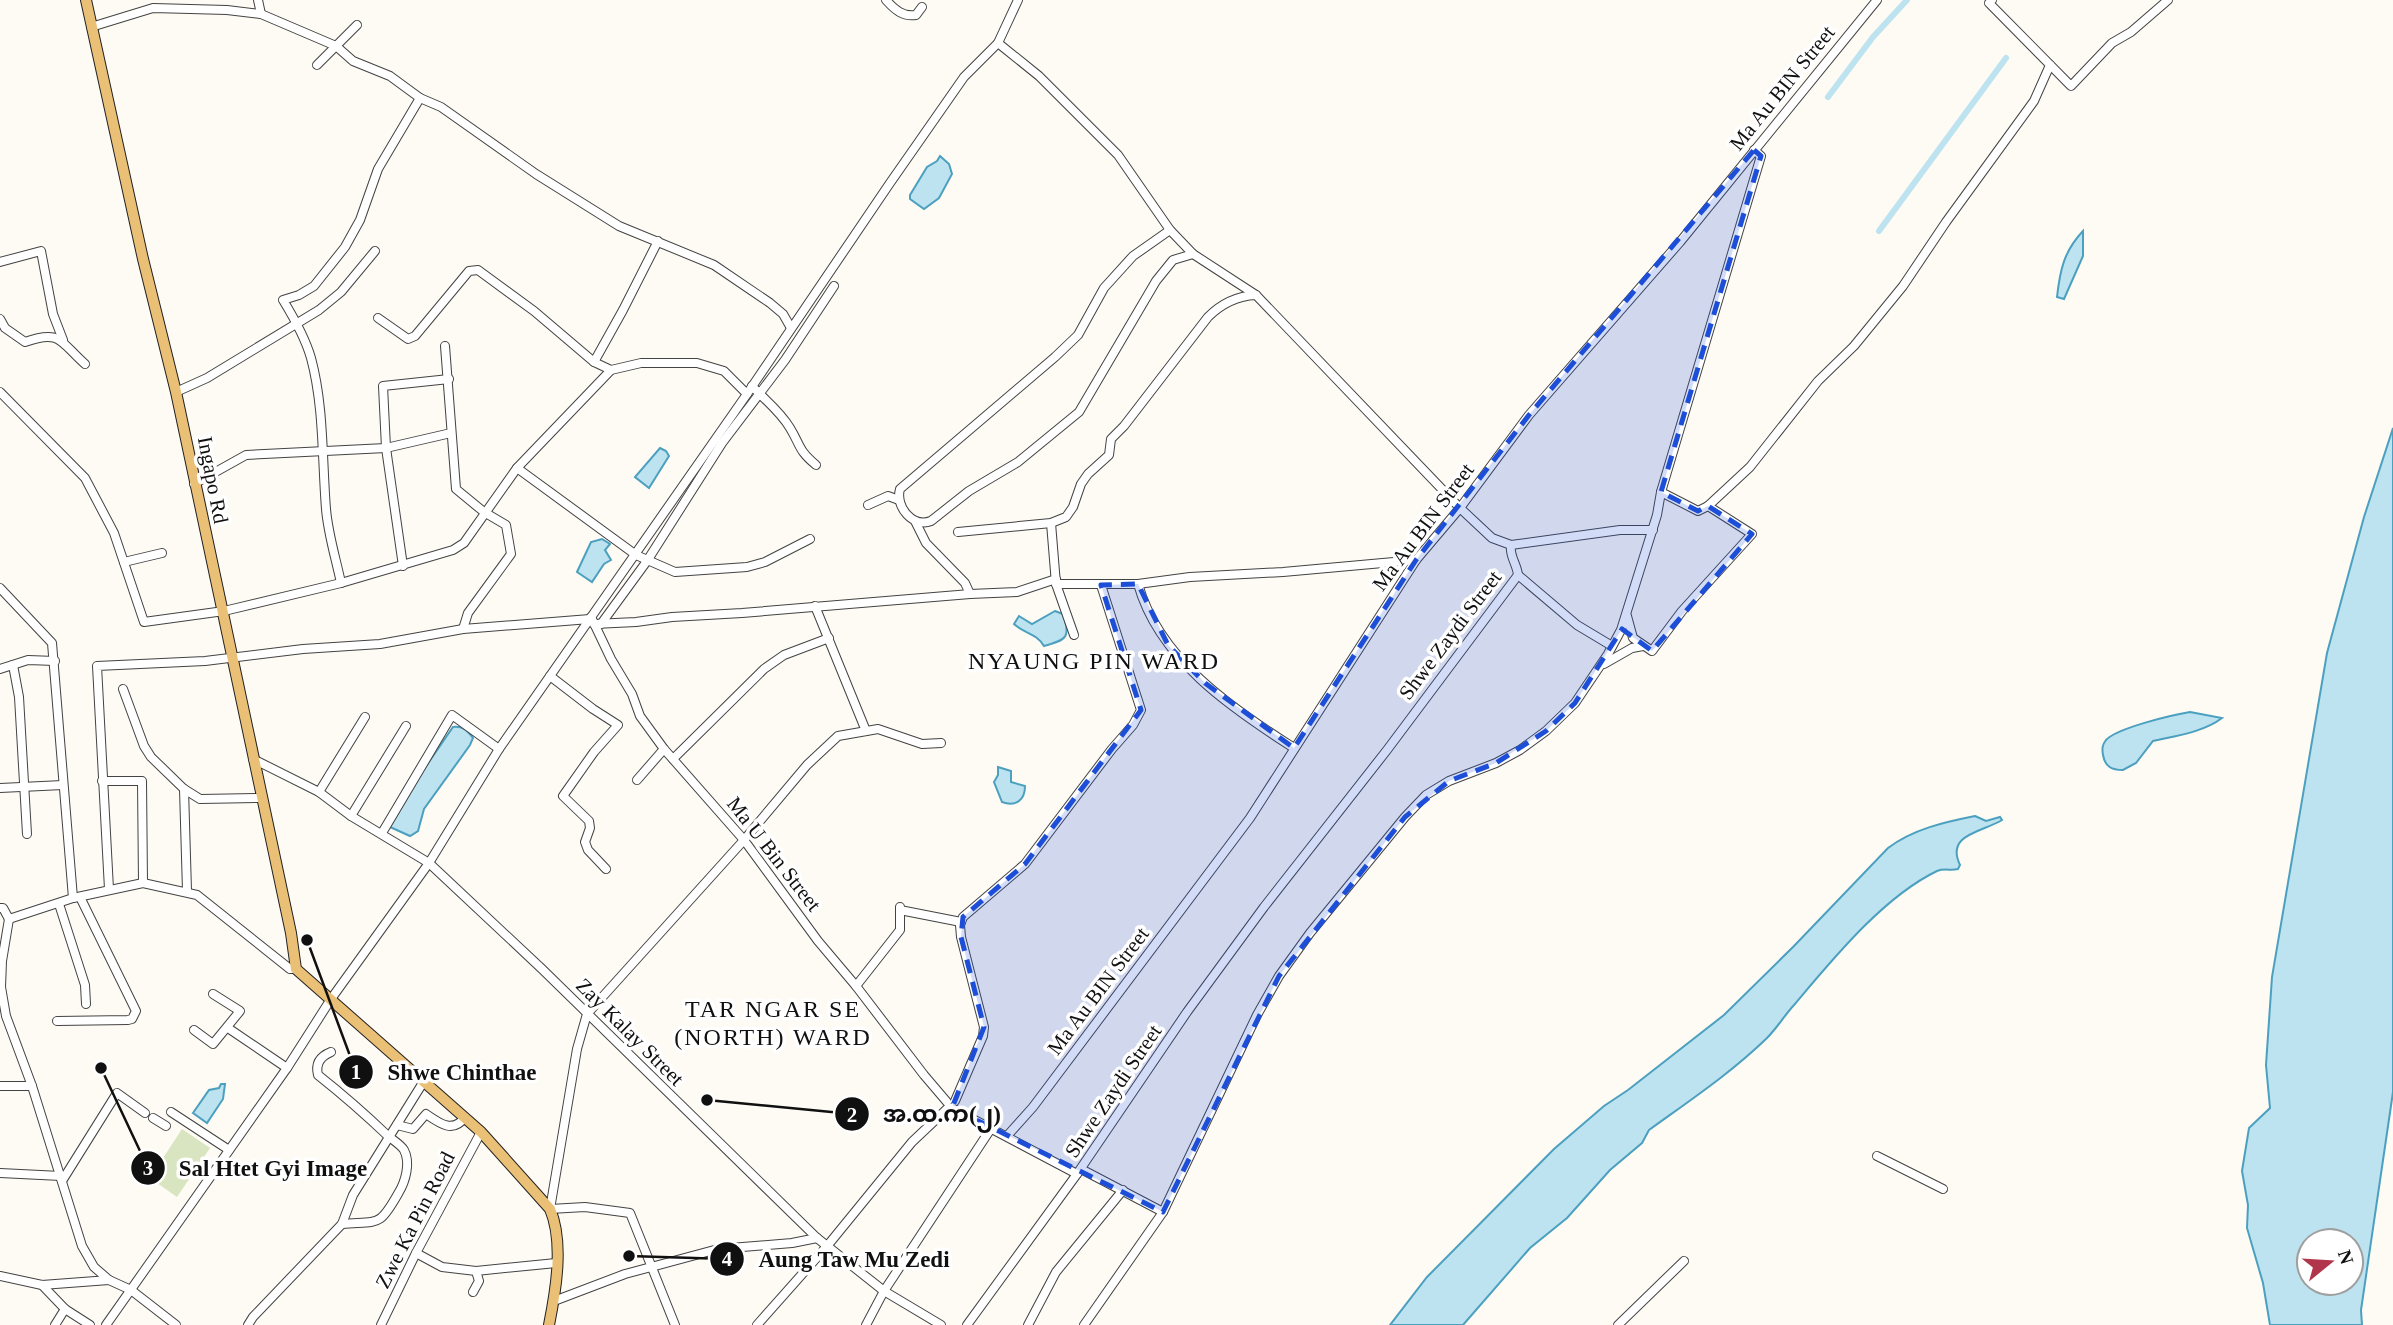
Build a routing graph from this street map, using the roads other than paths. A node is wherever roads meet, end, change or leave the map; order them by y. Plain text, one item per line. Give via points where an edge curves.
1 (86, 0) edge
2 (258, 0) edge
3 (886, 0) edge
4 (1018, 0) edge
5 (1877, 0) edge
6 (1992, 0) edge
7 (2168, 0) edge
8 (922, 7) dead end
9 (261, 14) junction
10 (357, 24) dead end
11 (91, 27) junction
12 (998, 43) junction
13 (336, 46) junction
14 (317, 65) dead end
15 (2050, 65) junction
16 (419, 98) junction
17 (1754, 150) junction
18 (1170, 230) junction
19 (658, 241) junction
20 (375, 251) dead end
21 (1193, 254) junction
22 (0, 262) edge
23 (834, 286) dead end
24 (1256, 295) junction
25 (378, 318) dead end
26 (0, 319) edge
27 (298, 323) junction
28 (791, 328) junction
29 (3, 330) edge
30 (62, 340) junction
31 (445, 346) dead end
32 (594, 362) junction
33 (85, 363) dead end
34 (611, 370) junction
35 (449, 379) junction
36 (749, 390) junction
37 (0, 392) edge
38 (176, 392) junction
39 (760, 394) junction
40 (451, 433) junction
41 (386, 448) junction
42 (323, 450) junction
43 (816, 466) dead end
44 (517, 468) junction
45 (194, 484) junction
46 (1661, 492) junction
47 (899, 500) junction
48 (868, 505) dead end
49 (1709, 506) junction
50 (1460, 508) junction
51 (484, 512) junction
52 (915, 520) junction
53 (1051, 523) junction
54 (1653, 530) junction
55 (958, 532) dead end
56 (810, 539) dead end
57 (1511, 545) junction
58 (162, 553) dead end
59 (636, 555) junction
60 (1416, 559) junction
61 (647, 561) junction
62 (124, 562) junction
63 (403, 566) junction
64 (1518, 575) junction
65 (1056, 581) junction
66 (341, 583) junction
67 (1138, 584) junction
68 (1101, 585) junction
69 (0, 588) edge
70 (970, 594) junction
71 (815, 606) junction
72 (223, 611) junction
73 (1626, 614) junction
74 (594, 621) junction
75 (463, 629) junction
76 (1074, 635) dead end
77 (829, 638) junction
78 (1612, 646) junction
79 (1643, 646) junction
80 (232, 657) junction
81 (55, 661) junction
82 (13, 665) junction
83 (1600, 666) junction
84 (0, 669) edge
85 (550, 676) junction
86 (123, 689) dead end
87 (365, 717) dead end
88 (406, 726) dead end
89 (866, 731) junction
90 (941, 743) dead end
91 (1294, 748) junction
92 (499, 749) junction
93 (664, 749) junction
94 (673, 759) junction
95 (253, 760) junction
96 (637, 780) dead end
97 (102, 781) junction
98 (63, 785) junction
99 (25, 787) junction
100 (0, 788) edge
101 (184, 789) junction
102 (319, 792) junction
103 (261, 798) junction
104 (351, 816) junction
105 (382, 833) junction
106 (27, 834) dead end
107 (744, 840) junction
108 (429, 863) junction
109 (606, 869) dead end
110 (143, 883) junction
111 (109, 889) junction
112 (187, 891) junction
113 (76, 898) junction
114 (59, 904) junction
115 (0, 908) edge
116 (9, 919) junction
117 (961, 922) junction
118 (296, 969) junction
119 (856, 986) junction
120 (1, 987) edge
121 (214, 994) dead end
122 (331, 999) junction
123 (86, 1004) dead end
124 (587, 1014) junction
125 (57, 1021) dead end
126 (228, 1028) junction
127 (194, 1030) dead end
128 (331, 1052) dead end
129 (288, 1068) junction
130 (424, 1081) junction
131 (0, 1086) edge
132 (32, 1086) junction
133 (951, 1105) junction
134 (171, 1112) dead end
135 (465, 1117) junction
136 (397, 1125) junction
137 (166, 1126) dead end
138 (992, 1127) junction
139 (481, 1132) junction
140 (1007, 1136) junction
141 (390, 1137) junction
142 (229, 1150) junction
143 (1877, 1156) dead end
144 (1079, 1171) junction
145 (0, 1173) edge
146 (61, 1179) junction
147 (1943, 1189) dead end
148 (1123, 1190) junction
149 (550, 1209) junction
150 (1163, 1212) junction
151 (342, 1224) junction
152 (817, 1238) junction
153 (828, 1245) junction
154 (416, 1252) junction
155 (1684, 1261) dead end
156 (556, 1263) junction
157 (654, 1268) junction
158 (476, 1270) junction
159 (0, 1276) edge
160 (109, 1280) junction
161 (42, 1285) junction
162 (131, 1290) junction
163 (884, 1291) junction
164 (473, 1292) dead end
165 (554, 1301) junction
166 (65, 1309) junction
167 (55, 1325) edge
168 (90, 1325) edge
169 (106, 1325) edge
170 (176, 1325) edge
171 (248, 1325) edge
172 (381, 1325) edge
173 (549, 1325) edge
174 (676, 1325) edge
175 (757, 1325) edge
176 (866, 1325) edge
177 (942, 1325) edge
178 (967, 1325) edge
179 (1028, 1325) edge
180 (1084, 1325) edge
181 (1618, 1325) edge

1 - 11 main road, Ingapo Rd
2 - 9 street
3 - 8 street via 908,16
4 - 12 street
5 - 17 street, Ma Au BIN Street
6 - 15 street via 1989,3
7 - 15 street via 2112,43 2071,86
9 - 11 street via 153,8
9 - 13 street
10 - 13 street
11 - 38 main road, Ingapo Rd
12 - 18 street, Shwe Zaydi Street via 1039,76 1118,155
12 - 28 street via 964,77
13 - 14 street
13 - 16 street via 353,61 390,76
15 - 49 street via 2034,101 1903,286 1751,467
16 - 19 street via 441,107 619,226
16 - 27 street via 378,169 345,247 314,286 283,300
17 - 46 street via 1761,156
17 - 50 street, Ma Au BIN Street via 1529,415
18 - 21 street, Shwe Zaydi Street
18 - 47 street via 1133,256 1104,288 1078,335 900,489
19 - 28 street via 714,265 783,314
19 - 32 street
20 - 27 street via 341,292
21 - 24 street, Shwe Zaydi Street
21 - 52 street via 1173,260 1156,281 1079,412 1018,462 969,491 931,521
22 - 30 street via 41,251
23 - 39 street
24 - 50 street, Shwe Zaydi Street
24 - 53 street via 1240,296 1208,317 1111,439 1109,455 1081,484 1070,513
25 - 32 street via 408,339 415,336 469,271 478,270
26 - 29 street
27 - 38 street via 207,379
27 - 42 street via 315,376
28 - 36 street
29 - 30 street via 25,342 45,334
30 - 33 street
31 - 35 street
32 - 34 street
34 - 36 street via 641,363 698,363 724,371
34 - 44 street
35 - 40 street
35 - 41 street via 383,386
36 - 39 street
36 - 59 street
37 - 62 street via 85,478
38 - 45 main road, Ingapo Rd
39 - 43 street via 774,406 802,454
39 - 61 street via 722,443
40 - 41 street
40 - 51 street via 456,489
41 - 42 street
41 - 63 street
42 - 45 street via 246,455
42 - 66 street via 327,512
44 - 51 street
44 - 59 street
45 - 72 main road, Ingapo Rd
46 - 49 street via 1698,511
46 - 54 street
47 - 48 street via 888,496
47 - 52 street
49 - 79 street via 1752,534 1652,651
50 - 57 street, Shwe Zaydi Street via 1492,538
50 - 60 street, Ma Au BIN Street
51 - 63 street via 464,543
51 - 75 street via 506,525 511,554 468,613
52 - 70 street via 926,544 965,583
53 - 55 street
53 - 65 street
54 - 57 street
54 - 73 street
56 - 61 street via 765,562 725,570 675,572
57 - 64 street, Shwe Zaydi Street
58 - 62 street
59 - 61 street
59 - 74 street
60 - 67 street
60 - 91 street, Ma Au BIN Street
61 - 74 street
62 - 72 street via 144,622
63 - 66 street
64 - 78 street via 1577,625
64 - 144 street, Shwe Zaydi Street via 1264,907
65 - 68 street
65 - 70 street via 1017,592
65 - 76 street
66 - 72 street
67 - 68 street
67 - 91 street via 1148,613 1168,645 1205,683
68 - 117 street via 1141,710 1139,717 1025,864
69 - 81 street via 52,643
70 - 71 street
71 - 74 street via 636,622
71 - 77 street
72 - 80 main road, Ingapo Rd
73 - 78 street
73 - 79 street via 1633,638
74 - 75 street
74 - 85 street
74 - 93 street, Ma U Bin Street via 640,716
75 - 80 street via 380,644
77 - 89 street
77 - 94 street via 784,655 764,669
78 - 83 street
79 - 83 street
80 - 95 main road, Ingapo Rd
80 - 97 street via 97,666
81 - 82 street via 28,660
81 - 98 street
82 - 84 street
82 - 99 street
83 - 150 street via 1575,703 1546,732 1496,763 1449,781 1426,796 1342,894 1279,976
85 - 92 street
85 - 109 street via 618,724 563,796 589,821 585,842
86 - 101 street via 144,746
87 - 102 street
88 - 104 street
89 - 90 street via 878,729 922,744
89 - 107 street via 838,736 807,765
91 - 140 street, Ma Au BIN Street via 1233,842
92 - 105 street via 452,715
92 - 108 street
93 - 94 street, Ma U Bin Street
93 - 96 street
94 - 107 street, Ma U Bin Street
95 - 102 street, Zay Kalay Street
95 - 103 main road, Ingapo Rd
97 - 110 street via 142,781
97 - 111 street
98 - 99 street
98 - 113 street
99 - 100 street
99 - 106 street
101 - 103 street via 201,799
101 - 112 street
102 - 104 street, Zay Kalay Street
103 - 118 main road, Ingapo Rd
104 - 105 street, Zay Kalay Street
105 - 108 street, Zay Kalay Street
107 - 119 street, Ma U Bin Street
107 - 124 street
108 - 122 street
108 - 124 street, Zay Kalay Street
110 - 111 street
110 - 112 street
111 - 113 street
112 - 118 street
113 - 114 street
113 - 125 street via 136,1011 128,1020
114 - 116 street
114 - 123 street via 85,985
115 - 116 street
116 - 120 street
117 - 119 street via 900,908 900,930
117 - 133 street via 984,1027
118 - 122 main road
119 - 133 street, Ma U Bin Street
120 - 132 street via 6,1016
121 - 126 street via 240,1011
122 - 129 street
122 - 130 main road
124 - 149 street
124 - 152 street, Zay Kalay Street
126 - 127 street via 213,1044
126 - 129 street
128 - 141 street via 319,1060 318,1075
129 - 142 street
130 - 135 main road
130 - 136 street
131 - 132 street
132 - 146 street
133 - 138 street, Ma U Bin Street
133 - 153 street via 912,1142
134 - 142 street
135 - 136 street via 454,1126 426,1114 413,1129
135 - 139 main road
136 - 141 street
137 - 146 street via 117,1093
138 - 140 street, Ma U Bin Street
138 - 163 street
139 - 149 main road
139 - 154 street, Zwe Ka Pin Road
140 - 144 street, Ma U Bin Street
141 - 151 street via 353,1195
141 - 151 street via 404,1151 407,1164 389,1210 382,1218 363,1224
142 - 162 street
143 - 147 street
144 - 148 street, Ma U Bin Street
144 - 178 street, Shwe Zaydi Street
145 - 146 street
146 - 160 street via 82,1246 94,1267
148 - 150 street, Ma U Bin Street
148 - 179 street via 1056,1272
149 - 156 main road via 556,1223
149 - 157 street via 585,1207 630,1213
150 - 180 street
151 - 171 street
152 - 153 street, Zay Kalay Street
152 - 157 street via 718,1249
153 - 163 street, Zay Kalay Street
153 - 175 street
154 - 158 street via 442,1267
154 - 172 street, Zwe Ka Pin Road
155 - 181 street
156 - 158 street
156 - 165 main road
157 - 165 street
157 - 174 street
158 - 164 street via 479,1281
159 - 161 street
160 - 161 street
160 - 162 street
161 - 166 street
162 - 169 street
162 - 170 street
163 - 176 street
163 - 177 street, Zay Kalay Street
165 - 173 main road
166 - 167 street
166 - 168 street

